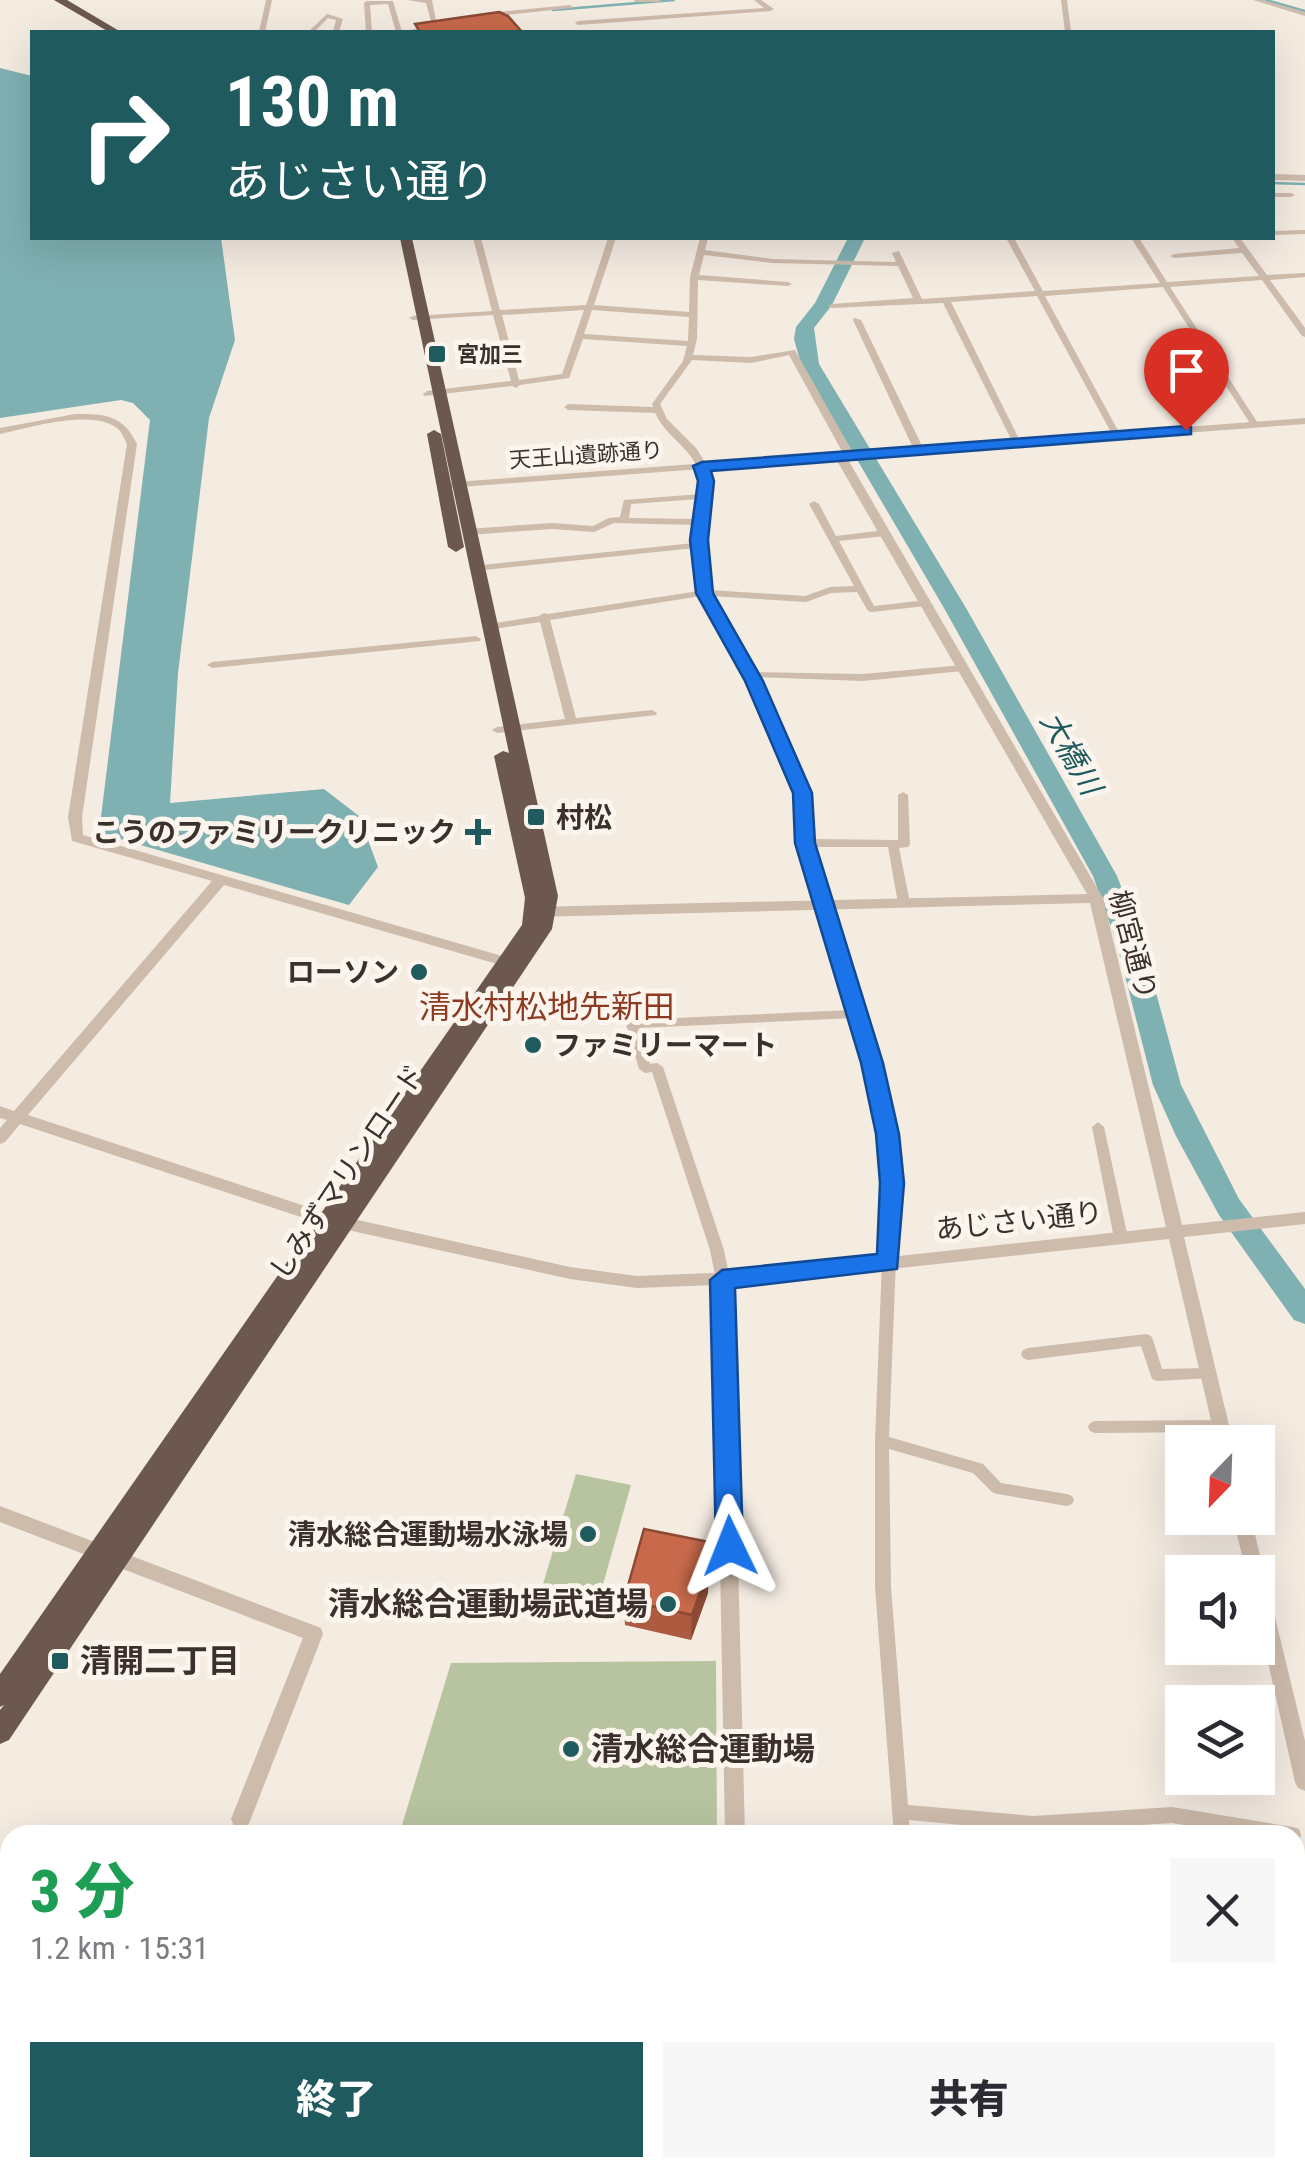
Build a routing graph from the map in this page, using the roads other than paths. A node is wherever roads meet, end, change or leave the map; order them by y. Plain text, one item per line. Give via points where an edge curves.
1 (59, 0) edge
2 (78, 0) edge
3 (269, 0) edge
4 (410, 0) edge
5 (524, 0) edge
6 (636, 0) edge
7 (659, 0) edge
8 (757, 0) edge
9 (1064, 0) edge
10 (1257, 0) edge
11 (429, 1) edge
12 (570, 6) edge
13 (528, 10) junction
14 (1305, 14) edge
15 (470, 18) edge
16 (446, 22) edge
17 (578, 23) junction
18 (435, 24) junction
19 (112, 30) edge
20 (128, 30) edge
21 (262, 30) edge
22 (314, 30) edge
23 (337, 30) edge
24 (369, 30) edge
25 (402, 30) edge
26 (411, 30) edge
27 (585, 30) edge
28 (1068, 30) edge
29 (1275, 177) edge
30 (1305, 178) edge
31 (1275, 195) edge
32 (1291, 195) dead end
33 (1305, 232) edge
34 (1275, 234) edge
35 (397, 240) edge
36 (406, 240) edge
37 (478, 240) edge
38 (611, 240) edge
39 (703, 240) edge
40 (1011, 240) edge
41 (1136, 240) edge
42 (1238, 240) edge
43 (1245, 250) junction
44 (700, 252) junction
45 (896, 253) dead end
46 (1174, 256) dead end
47 (900, 264) junction
48 (1305, 275) edge
49 (694, 277) junction
50 (1264, 278) junction
51 (788, 284) dead end
52 (1166, 284) junction
53 (1041, 294) junction
54 (918, 300) junction
55 (946, 300) junction
56 (832, 306) dead end
57 (589, 307) junction
58 (498, 312) junction
59 (691, 316) junction
60 (418, 317) junction
61 (857, 320) dead end
62 (1305, 334) edge
63 (580, 336) junction
64 (692, 344) junction
65 (688, 357) junction
66 (516, 385) junction
67 (433, 394) junction
68 (568, 407) dead end
69 (658, 410) junction
70 (1305, 421) edge
71 (1255, 425) junction
72 (0, 431) edge
73 (1116, 436) junction
74 (1017, 443) junction
75 (918, 450) junction
76 (847, 456) junction
77 (702, 466) junction
78 (450, 485) junction
79 (705, 496) junction
80 (814, 504) dead end
81 (624, 521) junction
82 (702, 522) junction
83 (467, 532) junction
84 (885, 533) junction
85 (833, 540) junction
86 (700, 546) junction
87 (475, 568) junction
88 (860, 589) junction
89 (704, 593) junction
90 (926, 603) junction
91 (544, 616) junction
92 (482, 633) junction
93 (212, 665) dead end
94 (964, 668) junction
95 (750, 675) junction
96 (652, 713) dead end
97 (571, 721) junction
98 (504, 729) junction
99 (903, 795) dead end
100 (805, 843) junction
101 (893, 844) junction
102 (222, 879) junction
103 (1096, 898) junction
104 (904, 903) junction
105 (821, 906) junction
106 (541, 912) junction
107 (504, 962) junction
108 (859, 1014) junction
109 (0, 1112) edge
110 (17, 1118) junction
111 (1098, 1127) dead end
112 (0, 1138) edge
113 (1305, 1218) edge
114 (335, 1222) junction
115 (1175, 1233) junction
116 (1121, 1238) junction
117 (889, 1262) junction
118 (722, 1280) junction
119 (1028, 1354) dead end
120 (1208, 1374) junction
121 (1221, 1425) edge
122 (1095, 1427) dead end
123 (1165, 1431) edge
124 (882, 1442) junction
125 (1068, 1500) dead end
126 (0, 1514) edge
127 (107, 1556) junction
128 (1275, 1654) edge
129 (0, 1695) edge
130 (0, 1732) edge
131 (1305, 1782) edge
132 (902, 1812) junction
133 (241, 1820) dead end
134 (736, 1825) edge
135 (902, 1825) edge
136 (1230, 1825) edge

1 - 19 highway
2 - 20 highway
3 - 21 street
4 - 11 street
5 - 13 street
6 - 7 street
8 - 17 street via 772,9
9 - 28 street
10 - 14 street
11 - 18 street
12 - 13 street
12 - 17 street
13 - 15 street
16 - 18 street
17 - 27 street
18 - 26 street
22 - 23 street via 327,16 340,18
24 - 25 street via 367,3 391,2
29 - 30 street
31 - 32 street
33 - 34 street
35 - 60 highway
36 - 60 highway
37 - 58 street
38 - 57 street
39 - 44 street
40 - 53 street
41 - 52 street
42 - 43 street
43 - 46 street
43 - 50 street
44 - 47 street
44 - 49 street
45 - 47 street
47 - 54 street
48 - 50 street
49 - 51 street
49 - 59 street
50 - 52 street
50 - 62 street
52 - 53 street
52 - 71 street
53 - 55 street
53 - 73 street
54 - 55 street
54 - 56 street
55 - 74 street
57 - 58 street
57 - 59 street
57 - 63 street
58 - 60 street
58 - 66 street
59 - 64 street
60 - 67 highway
61 - 75 street
63 - 64 street
63 - 66 street via 566,376
64 - 65 street
65 - 69 street via 661,392
65 - 76 street via 751,360 792,352
66 - 67 street
67 - 78 highway
68 - 69 street
69 - 77 street
70 - 71 street
71 - 73 street
72 - 102 street via 95,417 120,421 129,430 74,830 88,843
73 - 74 street
74 - 75 street
75 - 76 street, 天王山遺跡通り
76 - 77 street, 天王山遺跡通り
76 - 84 street, 柳宮通り
77 - 78 street, 天王山遺跡通り
77 - 79 street
78 - 83 highway
78 - 92 highway
79 - 81 street via 627,502
79 - 82 street
80 - 85 street
81 - 82 street
81 - 83 street via 594,529
82 - 86 street
83 - 87 highway
84 - 85 street
84 - 90 street, 柳宮通り
85 - 88 street
86 - 87 street
86 - 89 street
87 - 92 highway
88 - 89 street via 806,599
88 - 90 street via 871,609
89 - 91 street
89 - 95 street
90 - 94 street, 柳宮通り
91 - 92 street
91 - 97 street
92 - 93 street
92 - 98 highway
94 - 95 street via 887,677
94 - 103 street, 柳宮通り
95 - 100 street via 802,793
96 - 97 street
97 - 98 street
98 - 106 highway via 549,896
99 - 101 street via 904,844
100 - 101 street
100 - 105 street
101 - 104 street
102 - 107 street
102 - 110 street
103 - 104 street
103 - 115 street, 柳宮通り
104 - 105 street
105 - 106 street
105 - 108 street
106 - 107 highway, しみずマリンロード
106 - 114 highway, しみずマリンロード via 543,928
107 - 114 highway, しみずマリンロード
108 - 117 street via 888,1134
108 - 118 street via 632,1024 645,1069 658,1067
109 - 110 street, あじさい通り
110 - 112 street
110 - 114 street, あじさい通り
111 - 116 street
113 - 115 street, あじさい通り
114 - 118 street, あじさい通り via 570,1273 638,1282
114 - 127 highway, しみずマリンロード
115 - 116 street, あじさい通り
115 - 120 street, 柳宮通り
116 - 117 street, あじさい通り
117 - 118 street, あじさい通り
117 - 124 street
118 - 134 street
119 - 120 street via 1146,1340 1157,1375
120 - 121 street, 柳宮通り
122 - 123 street
124 - 125 street via 978,1468 997,1488
124 - 132 street via 883,1587
126 - 127 street
127 - 129 highway, しみずマリンロード
127 - 130 highway, しみずマリンロード
127 - 133 street via 314,1634
128 - 131 street
132 - 135 street
132 - 136 street via 1034,1824 1172,1816

